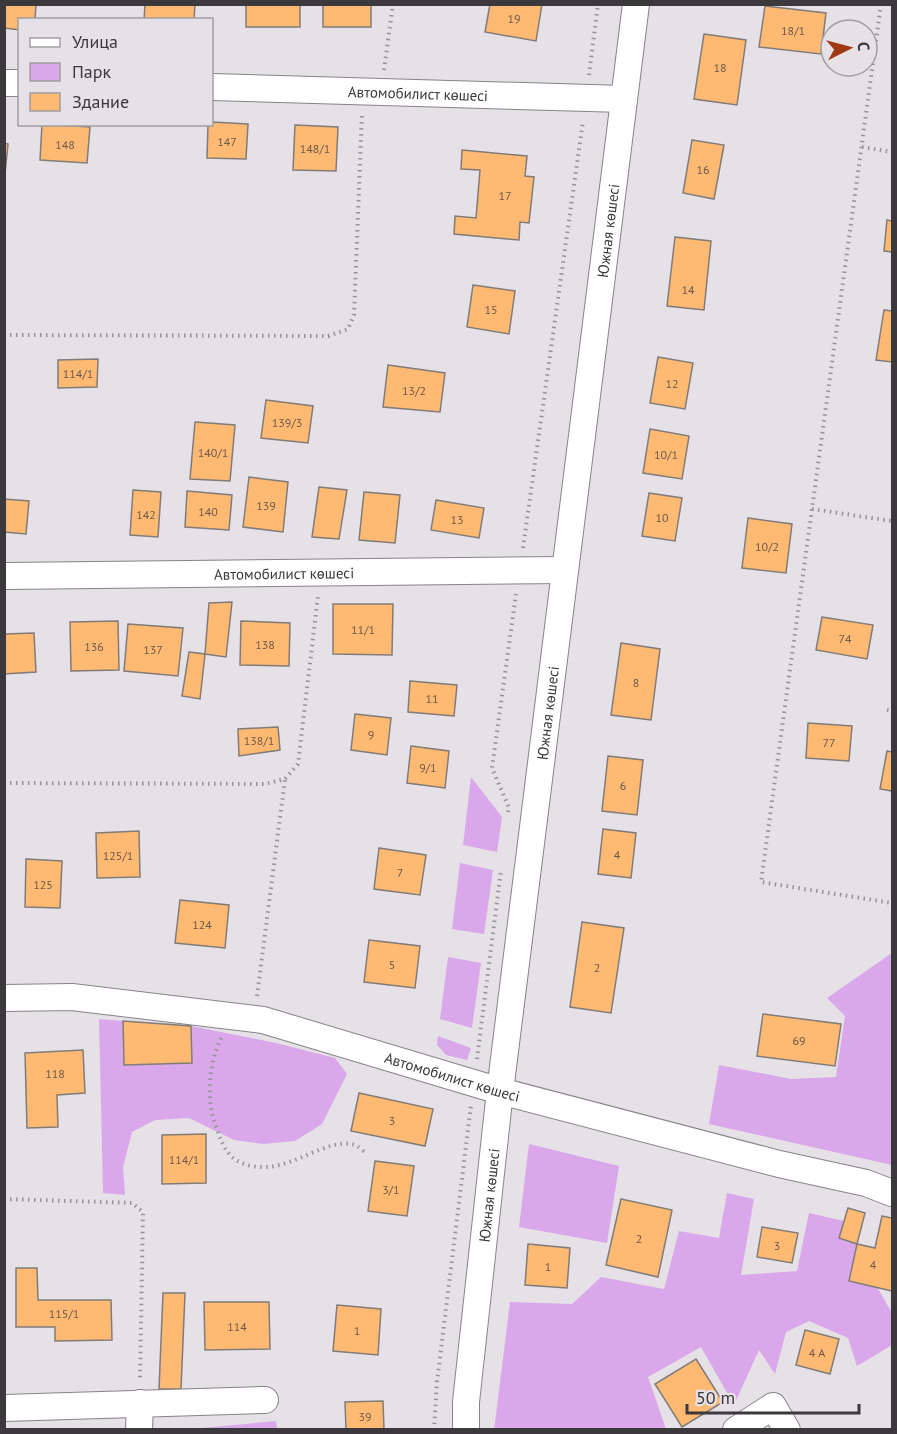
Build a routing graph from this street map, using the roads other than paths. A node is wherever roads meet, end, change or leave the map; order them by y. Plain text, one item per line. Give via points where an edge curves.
1 (636, 4) edge
2 (213, 87) edge
3 (624, 99) junction
4 (565, 570) junction
5 (4, 576) edge
6 (4, 998) edge
7 (500, 1091) junction
8 (892, 1193) edge
9 (265, 1400) dead end
10 (140, 1403) junction
11 (4, 1408) edge
12 (465, 1427) edge
13 (139, 1430) edge
14 (736, 1430) edge
15 (788, 1430) edge

1 - 3 street, Южная көшесі
2 - 3 street, Автомобилист көшесі
3 - 4 street, Южная көшесі
4 - 5 street, Автомобилист көшесі
4 - 7 street, Южная көшесі
6 - 7 street, Автомобилист көшесі via 72,997 250,1019
7 - 8 street, Автомобилист көшесі via 866,1183
7 - 12 street, Южная көшесі
9 - 10 street
10 - 11 street
10 - 13 street
14 - 15 street via 772,1406

